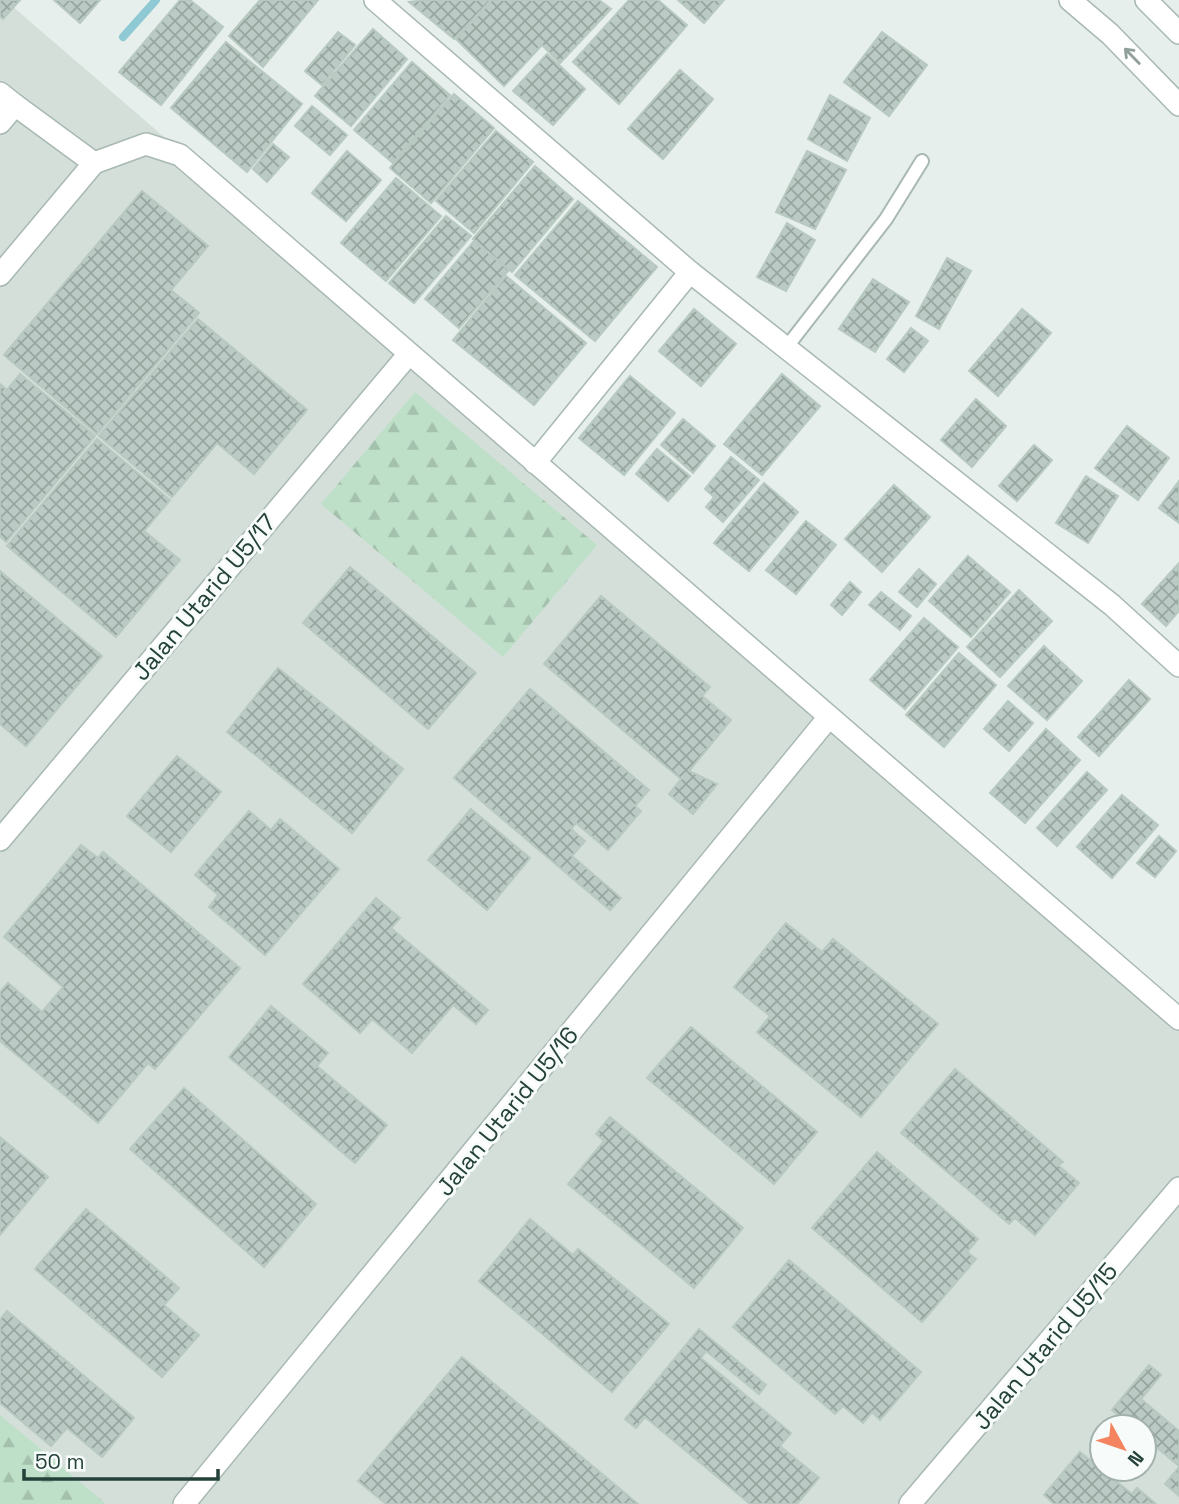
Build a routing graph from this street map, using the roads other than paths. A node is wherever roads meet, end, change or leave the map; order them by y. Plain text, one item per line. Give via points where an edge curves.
1 (375, 0) edge
2 (1070, 0) edge
3 (1146, 0) edge
4 (1179, 33) edge
5 (7, 99) edge
6 (1179, 105) edge
7 (0, 122) edge
8 (922, 161) dead end
9 (94, 163) junction
10 (690, 272) junction
11 (0, 275) edge
12 (786, 348) junction
13 (408, 355) junction
14 (535, 463) junction
15 (1179, 666) edge
16 (829, 717) junction
17 (0, 840) edge
18 (1179, 1019) edge
19 (1179, 1188) edge
20 (184, 1504) edge
21 (910, 1504) edge

1 - 10 street
6 -> 2 street
3 - 4 street
5 - 7 street
5 - 9 street
8 - 12 lane via 886,219
9 - 11 street
9 - 13 street via 146,144 180,155
10 - 12 street
10 - 14 street
12 - 15 street via 1112,605
13 - 14 street
13 - 17 street, Jalan Utarid U5/17
14 - 16 street
16 - 18 street
16 - 20 street, Jalan Utarid U5/16
19 - 21 street, Jalan Utarid U5/15

